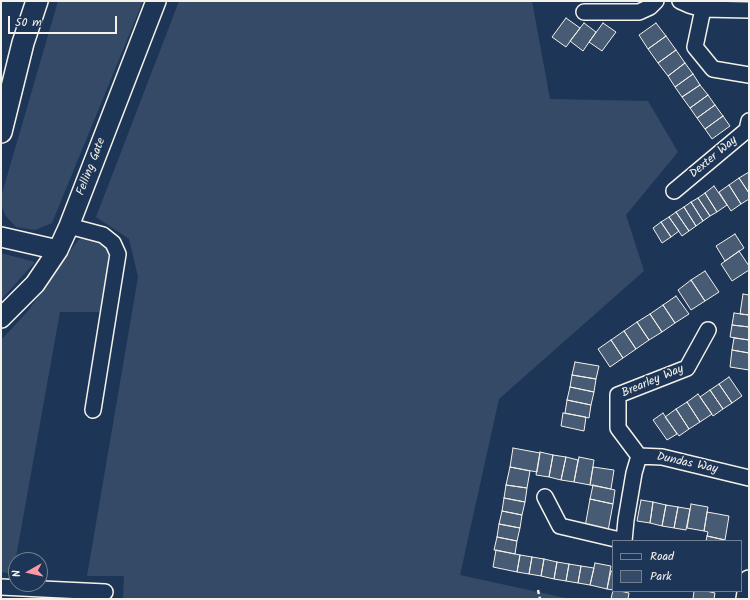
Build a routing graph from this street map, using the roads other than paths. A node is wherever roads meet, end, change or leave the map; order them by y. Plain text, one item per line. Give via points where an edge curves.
1 (37, 1) edge
2 (156, 1) edge
3 (656, 1) edge
4 (680, 1) edge
5 (703, 9) junction
6 (749, 10) edge
7 (584, 12) dead end
8 (749, 75) edge
9 (749, 121) edge
10 (1, 132) edge
11 (674, 191) dead end
12 (69, 226) junction
13 (1, 237) edge
14 (58, 250) junction
15 (1, 318) edge
16 (708, 330) dead end
17 (94, 410) dead end
18 (639, 456) junction
19 (749, 478) edge
20 (546, 497) dead end
21 (621, 540) edge
22 (625, 540) edge
23 (749, 580) edge
24 (1, 587) edge
25 (105, 592) dead end
26 (746, 599) edge

1 - 10 main road via 23,43
2 - 12 street, Felling Gate
3 - 7 street via 639,12
4 - 5 street
5 - 6 street
5 - 8 street via 695,47 713,69
9 - 11 street, Dexter Way via 747,130
12 - 14 street, Felling Gate
12 - 17 street via 102,235 113,243 118,254
13 - 14 street
14 - 15 street, Felling Gate via 35,284
16 - 18 street, Brearley Way via 687,368 618,395 618,428
18 - 19 street, Dundas Way via 662,457
18 - 22 street, Dundas Way via 626,520
20 - 21 street, Dundas Way via 560,526
23 - 26 street
24 - 25 street

